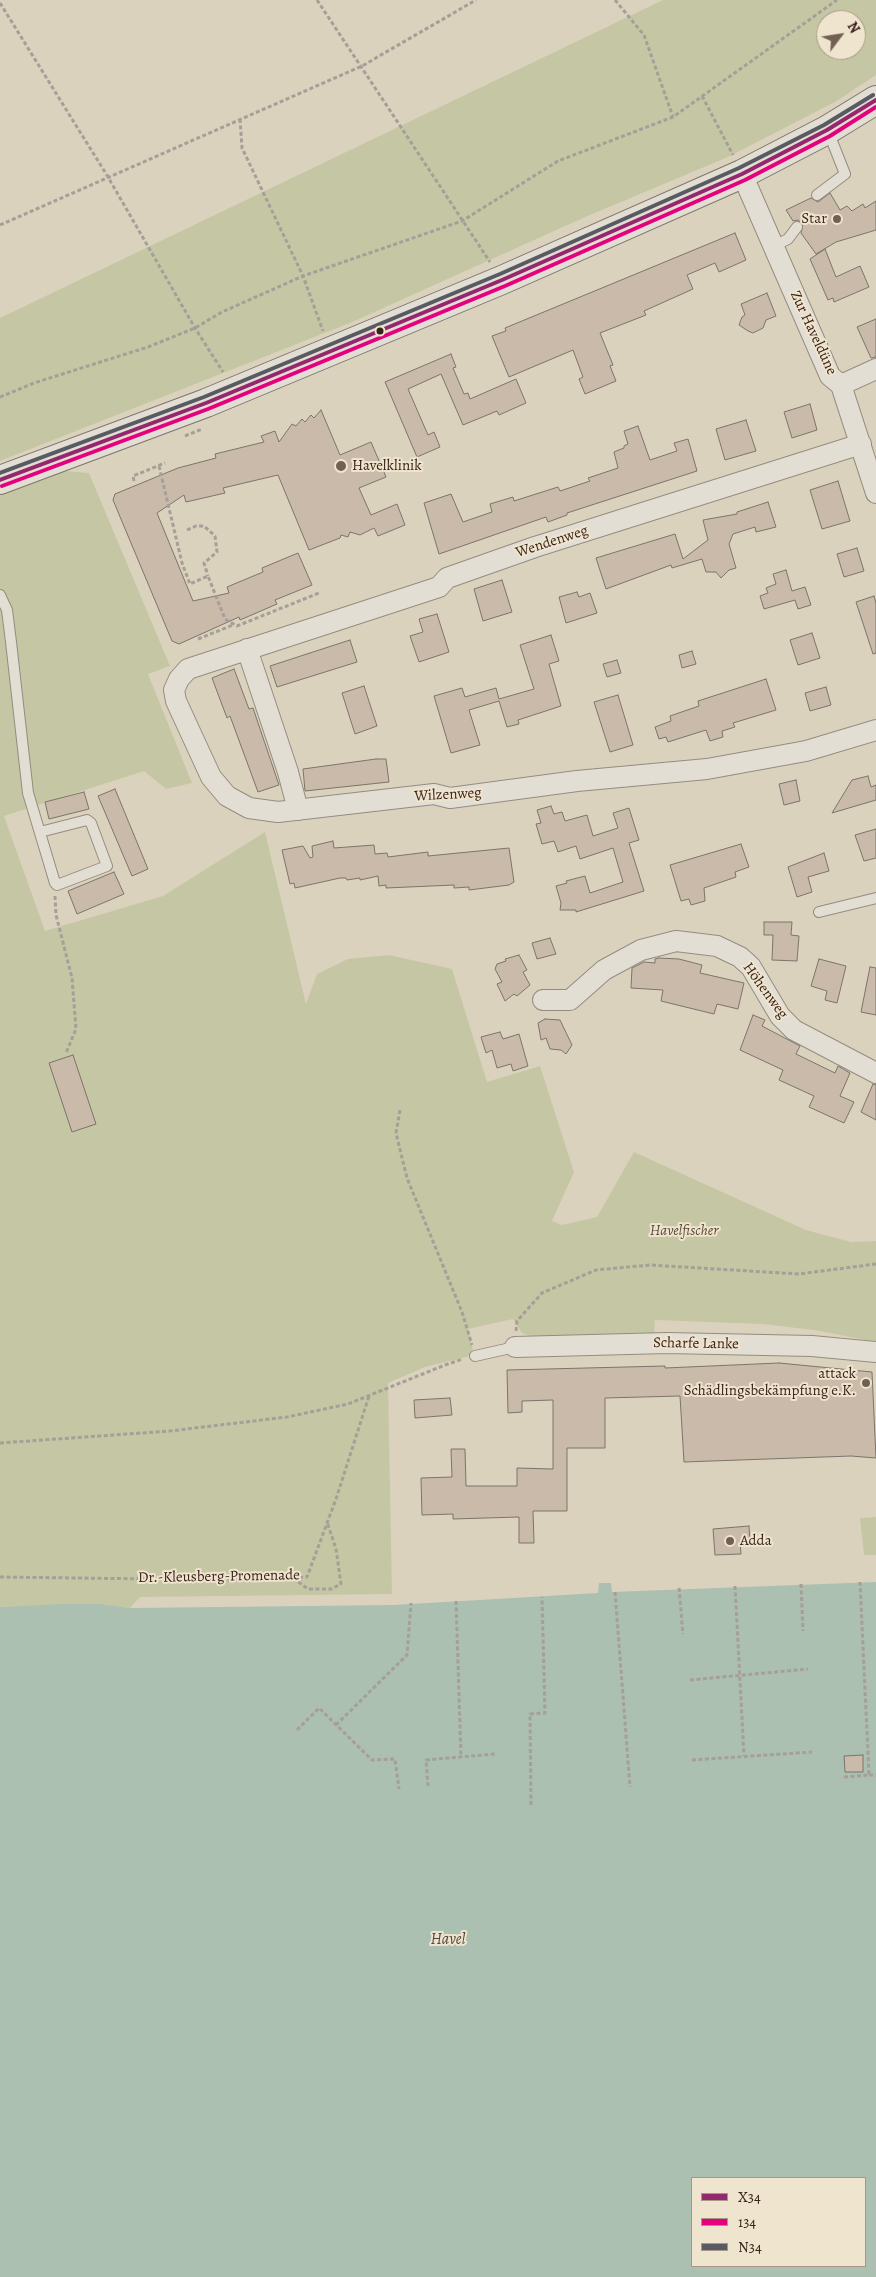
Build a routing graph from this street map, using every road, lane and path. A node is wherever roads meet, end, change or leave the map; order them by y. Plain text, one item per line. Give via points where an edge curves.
1 (317, 0) edge
2 (476, 0) edge
3 (615, 0) edge
4 (837, 0) edge
5 (0, 3) edge
6 (362, 66) junction
7 (702, 96) junction
8 (876, 100) edge
9 (673, 117) junction
10 (240, 119) junction
11 (827, 130) junction
12 (742, 174) junction
13 (108, 177) junction
14 (817, 195) dead end
15 (462, 221) junction
16 (0, 226) edge
17 (797, 227) dead end
18 (774, 246) junction
19 (303, 276) junction
20 (502, 280) junction
21 (195, 328) junction
22 (331, 350) junction
23 (876, 370) edge
24 (841, 385) junction
25 (236, 392) junction
26 (0, 397) edge
27 (860, 444) junction
28 (165, 463) dead end
29 (159, 466) junction
30 (0, 480) edge
31 (134, 481) dead end
32 (876, 493) edge
33 (187, 530) dead end
34 (208, 576) junction
35 (319, 593) dead end
36 (0, 596) edge
37 (234, 624) junction
38 (198, 639) dead end
39 (248, 648) junction
40 (876, 730) edge
41 (298, 810) junction
42 (40, 832) junction
43 (55, 883) junction
44 (876, 898) edge
45 (819, 912) dead end
46 (543, 1000) dead end
47 (66, 1053) dead end
48 (876, 1073) edge
49 (400, 1110) dead end
50 (876, 1264) edge
51 (515, 1346) junction
52 (876, 1352) edge
53 (475, 1356) junction
54 (369, 1396) junction
55 (0, 1443) edge
56 (327, 1522) junction
57 (0, 1577) edge
58 (293, 1578) junction
59 (860, 1582) dead end
60 (801, 1584) dead end
61 (736, 1586) dead end
62 (679, 1588) dead end
63 (614, 1592) dead end
64 (542, 1596) dead end
65 (456, 1601) dead end
66 (411, 1603) dead end
67 (803, 1631) dead end
68 (683, 1634) dead end
69 (808, 1669) dead end
70 (739, 1675) junction
71 (690, 1680) dead end
72 (336, 1724) junction
73 (297, 1730) dead end
74 (812, 1752) dead end
75 (495, 1754) dead end
76 (744, 1756) junction
77 (461, 1757) junction
78 (692, 1760) dead end
79 (869, 1775) junction
80 (876, 1775) edge
81 (844, 1777) dead end
82 (428, 1786) dead end
83 (630, 1787) dead end
84 (399, 1789) dead end
85 (531, 1805) dead end

1 - 6 path
2 - 6 path
3 - 9 path via 644,35
4 - 7 path
5 - 13 path
6 - 10 path
6 - 15 path
7 - 9 path
7 - 12 path
8 - 11 main road
9 - 15 path via 558,162
10 - 13 path
10 - 19 path via 242,148
11 - 12 main road
11 - 14 lane via 845,174
12 - 18 street, Zur Haveldüne
12 - 20 main road
13 - 16 path
13 - 21 path
15 - 19 path
15 - 20 path
17 - 18 lane via 788,239
18 - 24 street, Zur Haveldüne via 830,376
19 - 21 path via 222,312
19 - 22 path
20 - 22 main road
21 - 25 path
21 - 26 path
22 - 25 main road
23 - 24 street
24 - 27 street, Zur Haveldüne
25 - 30 main road
27 - 32 street, Zur Haveldüne
27 - 39 street, Wendenweg via 535,547 447,578 439,587
28 - 29 path
29 - 31 path via 133,476
29 - 34 path via 190,584
33 - 34 path via 204,526 215,536 217,552 204,563
34 - 37 path via 225,619
35 - 37 path via 237,626
36 - 42 lane via 7,610 12,642 28,793
37 - 38 path
39 - 41 street
39 - 41 street, Wilzenweg via 188,669 174,690 176,701 211,778 227,796 249,808 278,812
40 - 41 street, Wilzenweg via 806,751 707,769 577,781 450,798 434,794
42 - 43 lane
42 - 43 lane via 86,820 91,823 107,862 107,866 58,885
43 - 47 path via 56,915 72,978 76,1029
44 - 45 lane
46 - 48 street, Höhenweg via 570,1000 604,970 641,950 676,941 717,946 740,957 751,968 780,1016 794,1030
49 - 53 path via 396,1134 407,1178 462,1312
50 - 51 path via 799,1274 650,1265 596,1270 542,1293 517,1321
51 - 52 street, Scharfe Lanke via 667,1343 812,1346
51 - 53 lane
53 - 54 path via 445,1364
54 - 55 path via 348,1404 287,1417 170,1431
54 - 56 path, Dr.-Kleusberg-Promenade
56 - 58 path, Dr.-Kleusberg-Promenade via 307,1577
56 - 58 path via 336,1548 341,1584 331,1589 308,1589
57 - 58 path, Dr.-Kleusberg-Promenade
59 - 79 path
60 - 67 path
61 - 70 path
62 - 68 path
63 - 83 path
64 - 85 path via 545,1713 530,1714
65 - 77 path
66 - 72 path via 407,1655
69 - 70 path
70 - 71 path
70 - 76 path
72 - 73 path via 319,1708
72 - 84 path via 372,1760 395,1759
74 - 76 path
75 - 77 path
76 - 78 path
77 - 82 path via 426,1760
79 - 80 path
79 - 81 path

